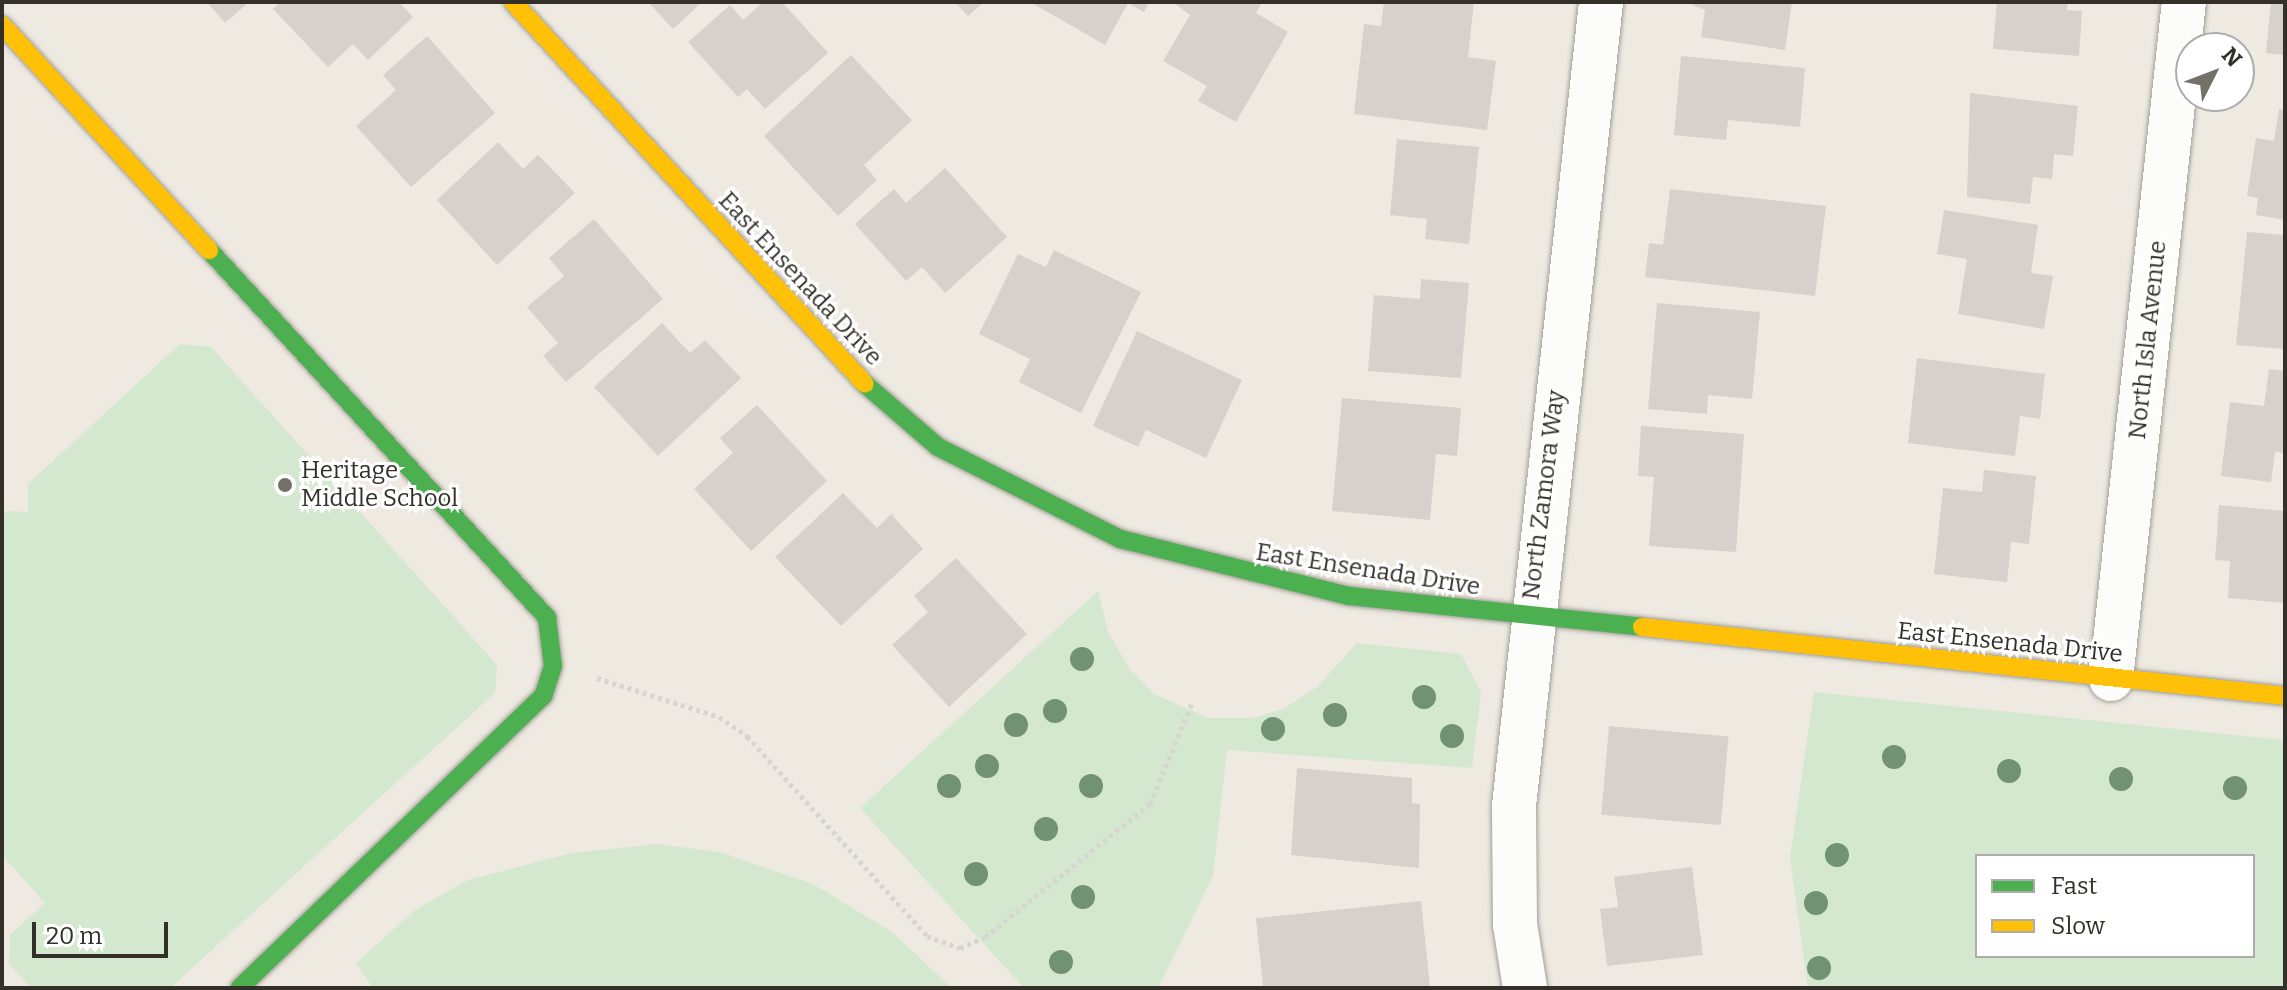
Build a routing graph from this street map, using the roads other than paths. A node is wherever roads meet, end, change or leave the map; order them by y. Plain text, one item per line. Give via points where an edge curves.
1 (513, 2) edge
2 (1601, 2) edge
3 (2184, 2) edge
4 (2, 25) edge
5 (1530, 619) junction
6 (2111, 679) junction
7 (2285, 696) edge
8 (240, 988) edge
9 (1525, 988) edge

1 - 5 street, East Ensenada Drive via 845,367 938,447 1120,539 1234,572
2 - 5 street, North Zamora Way
3 - 6 street, North Isla Avenue
4 - 8 street via 547,618 553,666 543,696
5 - 6 street, East Ensenada Drive
5 - 9 street, North Zamora Way via 1514,806 1515,924
6 - 7 street, East Ensenada Drive

